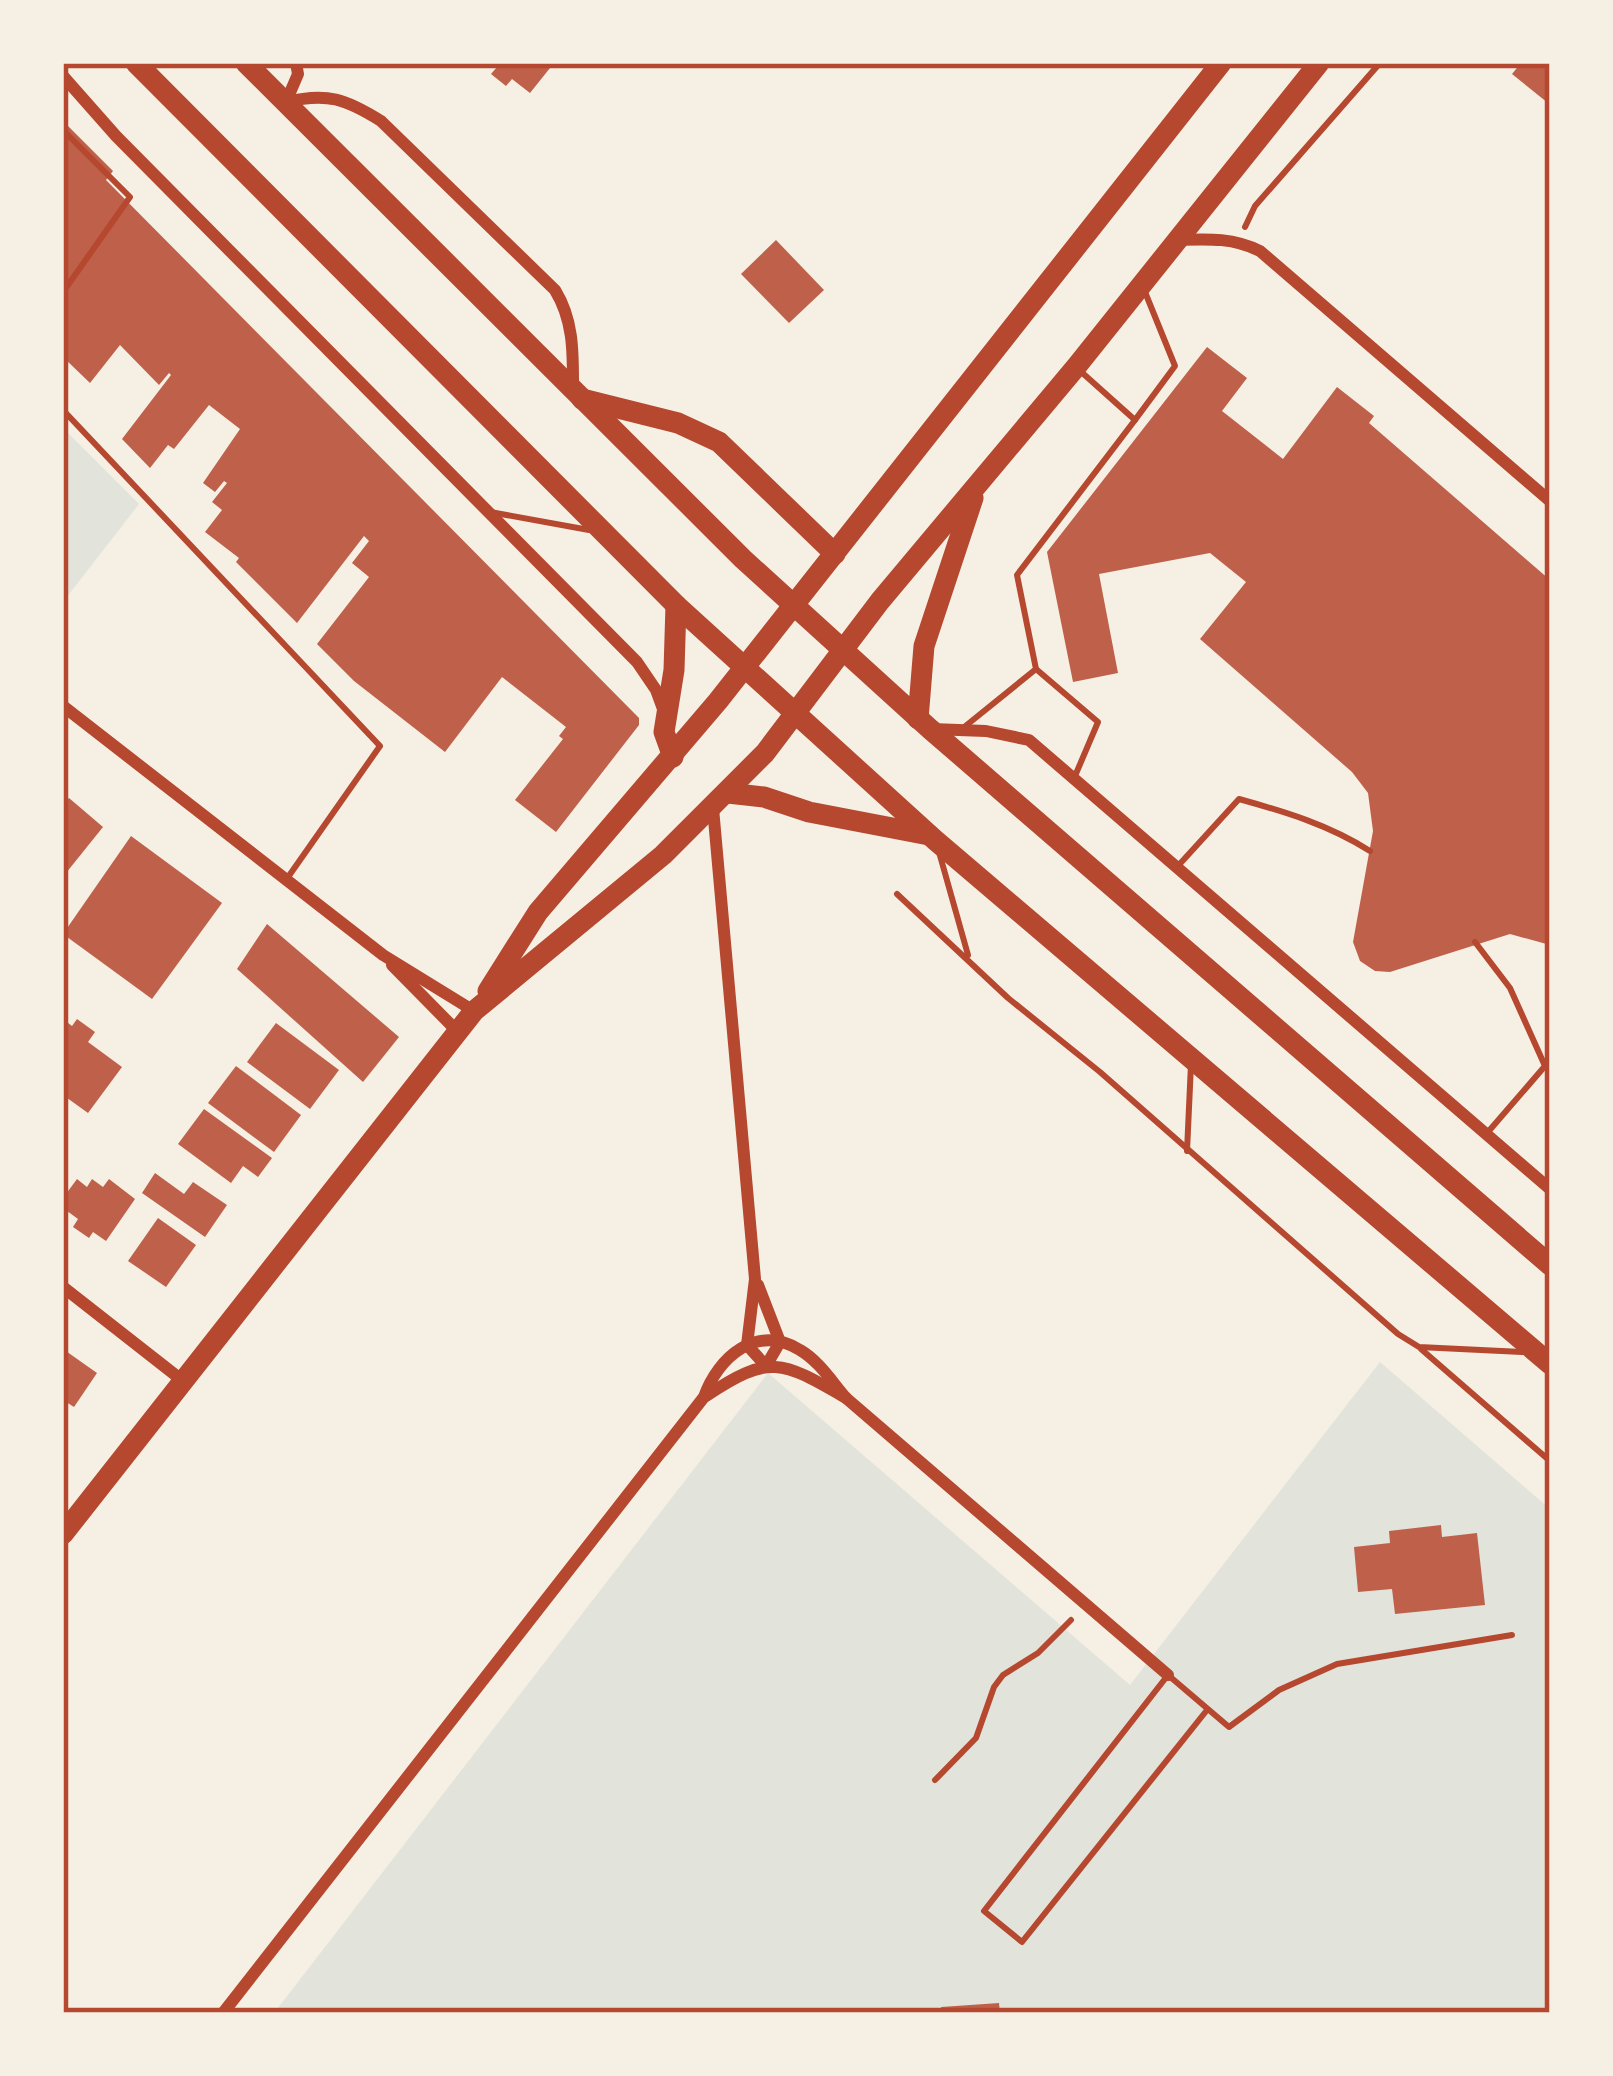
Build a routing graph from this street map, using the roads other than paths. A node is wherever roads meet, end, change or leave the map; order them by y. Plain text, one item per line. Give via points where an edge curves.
1 (136, 63) edge
2 (246, 63) edge
3 (296, 63) edge
4 (1221, 63) edge
5 (1319, 63) edge
6 (63, 76) edge
7 (286, 103) junction
8 (1175, 240) junction
9 (1141, 283) junction
10 (1076, 367) junction
11 (578, 394) junction
12 (63, 410) edge
13 (1135, 419) junction
14 (977, 486) junction
15 (1550, 501) edge
16 (487, 511) junction
17 (610, 535) junction
18 (835, 554) junction
19 (676, 604) junction
20 (793, 604) junction
21 (843, 651) junction
22 (744, 667) junction
23 (1036, 669) junction
24 (63, 706) edge
25 (796, 716) junction
26 (666, 721) junction
27 (924, 724) junction
28 (960, 730) junction
29 (673, 757) junction
30 (1074, 778) junction
31 (721, 800) junction
32 (932, 837) junction
33 (1370, 851) dead end
34 (1178, 868) junction
35 (286, 880) junction
36 (897, 894) dead end
37 (1475, 942) dead end
38 (383, 956) junction
39 (969, 958) junction
40 (476, 1009) junction
41 (457, 1031) junction
42 (1191, 1059) junction
43 (1548, 1068) edge
44 (1486, 1134) junction
45 (1187, 1151) junction
46 (1550, 1189) edge
47 (1550, 1265) edge
48 (755, 1280) junction
49 (63, 1287) edge
50 (780, 1342) junction
51 (747, 1345) junction
52 (1419, 1347) junction
53 (1544, 1358) edge
54 (766, 1366) junction
55 (183, 1381) junction
56 (704, 1397) junction
57 (846, 1398) junction
58 (1550, 1461) edge
59 (63, 1534) edge
60 (1512, 1635) dead end
61 (1168, 1676) junction
62 (1208, 1710) junction
63 (223, 2013) edge

1 - 17 main road
2 - 7 main road
3 - 7 street
4 - 18 main road
5 - 8 main road
6 - 16 street
7 - 11 main road
7 - 11 street via 315,95 381,121 555,290 567,309
8 - 9 main road
8 - 15 street via 1239,242 1260,251
9 - 10 main road
9 - 13 lane via 1175,366
10 - 13 lane
10 - 14 main road
11 - 18 main road via 719,442
11 - 20 main road
12 - 35 lane via 380,746
13 - 23 lane via 1017,575
14 - 21 main road
14 - 27 main road via 924,646
16 - 17 lane
16 - 26 street via 643,669
17 - 19 main road
18 - 20 main road
19 - 22 main road
19 - 26 main road
20 - 21 main road
20 - 22 main road
21 - 25 main road
21 - 27 main road
22 - 25 main road
22 - 29 main road
23 - 28 lane
23 - 30 lane via 1098,722
24 - 35 street
25 - 31 main road
25 - 32 main road
26 - 29 main road
27 - 28 street
27 - 47 main road
28 - 30 street via 1029,740
29 - 40 main road via 538,912
30 - 34 street
31 - 32 main road via 764,797
31 - 40 main road
31 - 48 street
32 - 39 lane
32 - 42 main road
33 - 34 lane via 1239,799
34 - 44 street
35 - 38 street
36 - 39 lane
37 - 43 lane via 1510,988
38 - 40 street
38 - 41 street
39 - 45 lane
40 - 41 main road
41 - 55 main road
42 - 45 lane
42 - 53 main road
43 - 44 lane
44 - 46 street
45 - 52 lane
48 - 50 street
48 - 51 street
49 - 55 street
50 - 51 street
50 - 54 street
50 - 57 street via 806,1354
51 - 54 street
51 - 56 street via 723,1361
52 - 53 lane
52 - 58 lane
54 - 56 street
54 - 57 street via 802,1373
55 - 59 main road
56 - 63 street
57 - 61 street
60 - 62 lane via 1336,1664 1279,1690 1229,1727
61 - 62 lane
61 - 62 lane via 984,1911 1022,1942

